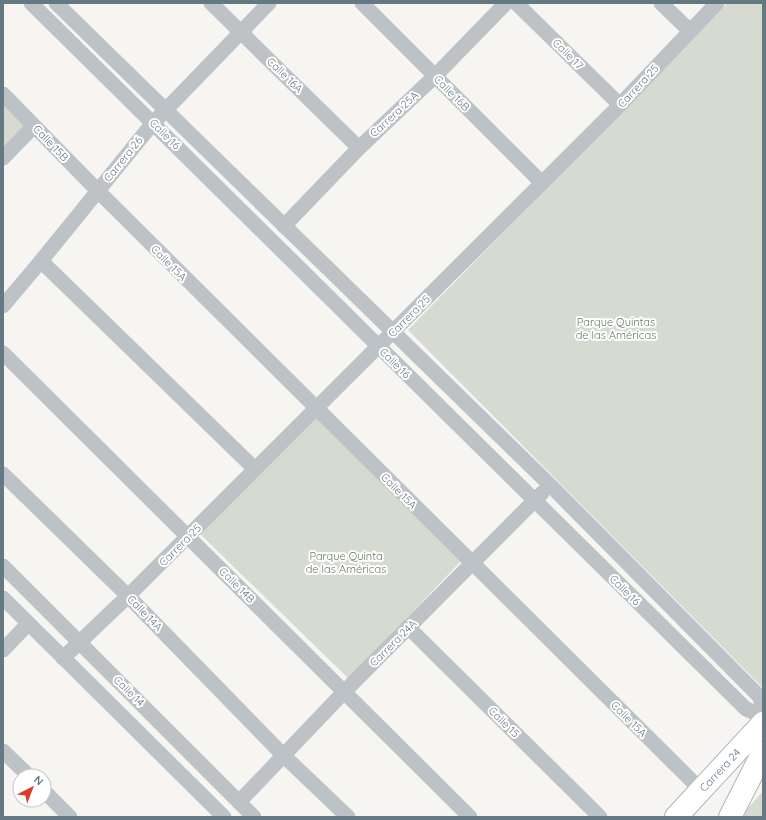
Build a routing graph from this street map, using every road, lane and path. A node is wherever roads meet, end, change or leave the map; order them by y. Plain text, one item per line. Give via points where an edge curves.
1 (31, 3) edge
2 (56, 3) edge
3 (211, 3) edge
4 (269, 3) edge
5 (362, 3) edge
6 (506, 3) edge
7 (516, 3) edge
8 (661, 3) edge
9 (717, 3) edge
10 (690, 31) junction
11 (240, 32) junction
12 (435, 76) junction
13 (3, 94) edge
14 (620, 105) junction
15 (166, 111) junction
16 (153, 122) junction
17 (34, 126) junction
18 (359, 148) junction
19 (3, 158) edge
20 (542, 183) junction
21 (98, 191) junction
22 (284, 226) junction
23 (41, 261) junction
24 (3, 306) edge
25 (393, 333) junction
26 (379, 347) junction
27 (3, 353) edge
28 (317, 408) junction
29 (255, 469) junction
30 (3, 474) edge
31 (550, 485) junction
32 (535, 501) junction
33 (188, 536) junction
34 (472, 563) junction
35 (3, 566) edge
36 (128, 596) junction
37 (3, 598) edge
38 (28, 624) junction
39 (408, 627) junction
40 (81, 642) junction
41 (3, 650) edge
42 (63, 658) junction
43 (344, 692) junction
44 (763, 706) edge
45 (763, 716) edge
46 (763, 723) edge
47 (763, 752) edge
48 (283, 755) junction
49 (5, 756) edge
50 (19, 768) edge
51 (701, 790) junction
52 (52, 799) edge
53 (239, 802) junction
54 (70, 817) edge
55 (224, 817) edge
56 (254, 817) edge
57 (348, 817) edge
58 (470, 817) edge
59 (600, 817) edge
60 (676, 817) edge
61 (730, 817) edge

1 - 16 street, Calle 16
2 - 15 street, Calle 16
3 - 11 street, Calle 16A
4 - 11 street, Carrera 26
5 - 12 street, Calle 16B
6 - 12 street, Carrera 25A
7 - 14 street, Calle 17
8 - 10 street
9 - 10 street, Carrera 25
10 - 14 street, Carrera 25
11 - 15 street, Carrera 26
11 - 18 street, Calle 16A
12 - 18 street, Carrera 25A
12 - 20 street, Calle 16B
13 - 17 street, Calle 15B
14 - 20 street, Carrera 25
15 - 16 street, Carrera 26
15 - 22 street, Calle 16
16 - 21 street, Carrera 26
16 - 26 street, Calle 16
17 - 19 street
17 - 21 street, Calle 15B
18 - 22 street, Carrera 25A
20 - 25 street, Carrera 25
21 - 23 street, Carrera 26
21 - 28 street, Calle 15A
22 - 25 street, Calle 16
23 - 24 street, Carrera 26
23 - 29 street
25 - 26 street, Carrera 25
25 - 31 street, Calle 16
26 - 28 street, Carrera 25
26 - 32 street, Calle 16
27 - 33 street, Calle 14B
28 - 29 street, Carrera 25
28 - 34 street, Calle 15A
29 - 33 street, Carrera 25
30 - 36 street, Calle 14A
31 - 32 street, Carrera 24A
31 - 44 street, Calle 16 via 759,696
32 - 34 street, Carrera 24A
32 - 45 street, Calle 16 via 746,709
33 - 36 street, Carrera 25
33 - 43 street, Calle 14B
34 - 39 street, Carrera 24A
34 - 51 street, Calle 15A
35 - 40 street, Calle 14
36 - 40 street, Carrera 25
36 - 48 street, Calle 14A
37 - 38 street, Calle 14
38 - 41 street
38 - 42 street, Calle 14
39 - 43 street, Carrera 24A
39 - 59 street, Calle 15
40 - 42 street, Carrera 25
40 - 53 street, Calle 14
42 - 55 street, Calle 14
43 - 48 street, Carrera 24A
43 - 58 street, Calle 14B
46 - 51 street, Carrera 24
47 - 61 street, Carrera 24
48 - 53 street, Carrera 24A
48 - 57 street, Calle 14A
49 - 50 street
51 - 60 street, Carrera 24
52 - 54 street
53 - 56 street, Calle 14

